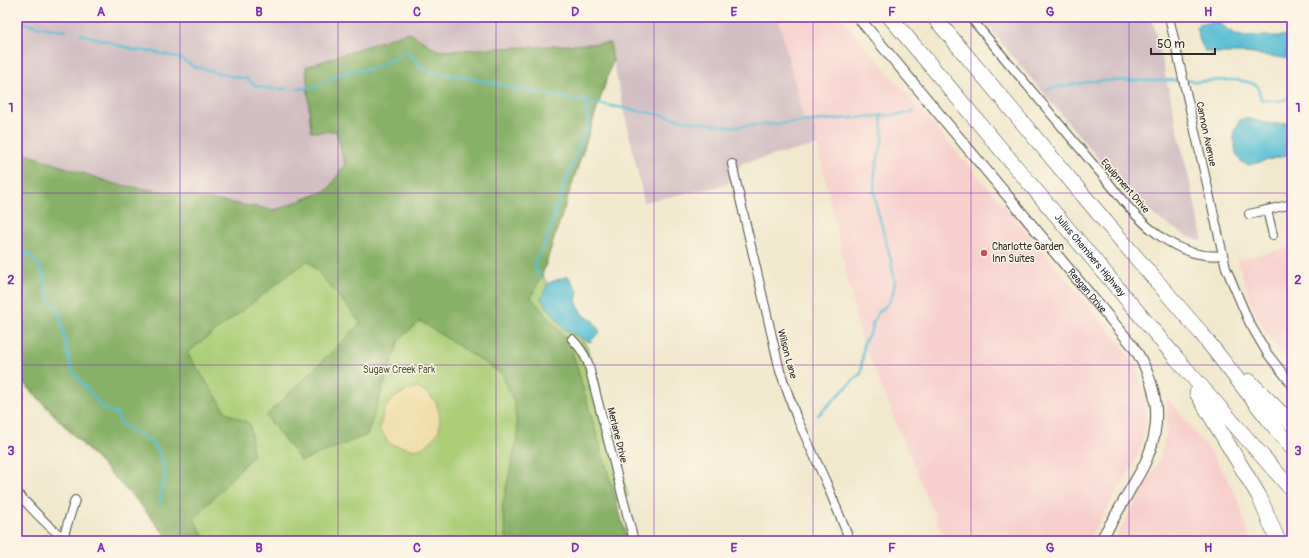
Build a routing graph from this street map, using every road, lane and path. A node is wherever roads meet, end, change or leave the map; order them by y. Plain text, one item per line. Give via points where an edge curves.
1 (858, 17) edge
2 (890, 17) edge
3 (934, 17) edge
4 (970, 17) edge
5 (1169, 17) edge
6 (732, 164) dead end
7 (1292, 204) edge
8 (1267, 210) junction
9 (1249, 214) dead end
10 (1273, 235) dead end
11 (1223, 255) junction
12 (1201, 333) junction
13 (572, 339) dead end
14 (1177, 359) junction
15 (1292, 385) edge
16 (1292, 424) edge
17 (1292, 448) edge
18 (1292, 490) edge
19 (17, 493) edge
20 (75, 500) dead end
21 (63, 539) edge
22 (634, 541) edge
23 (850, 541) edge
24 (1100, 541) edge
25 (1278, 541) edge

1 - 24 street, Reagan Drive via 1143,361 1152,384 1155,401 1153,441 1143,466
2 - 14 highway, Julius Chambers Highway
3 - 12 highway
4 - 11 street, Equipment Drive via 1138,217 1166,240 1191,252 1206,256
5 - 11 street, Cannon Avenue
6 - 23 street, Wilson Lane via 780,371 796,416
7 - 8 street
8 - 9 street
8 - 10 street
11 - 15 street via 1248,322 1267,353
12 - 16 highway
12 - 17 highway
13 - 22 street, Merlane Drive via 585,354 588,363
14 - 18 highway, Julius Chambers Highway
14 - 25 highway via 1259,496
19 - 21 street
20 - 21 street

